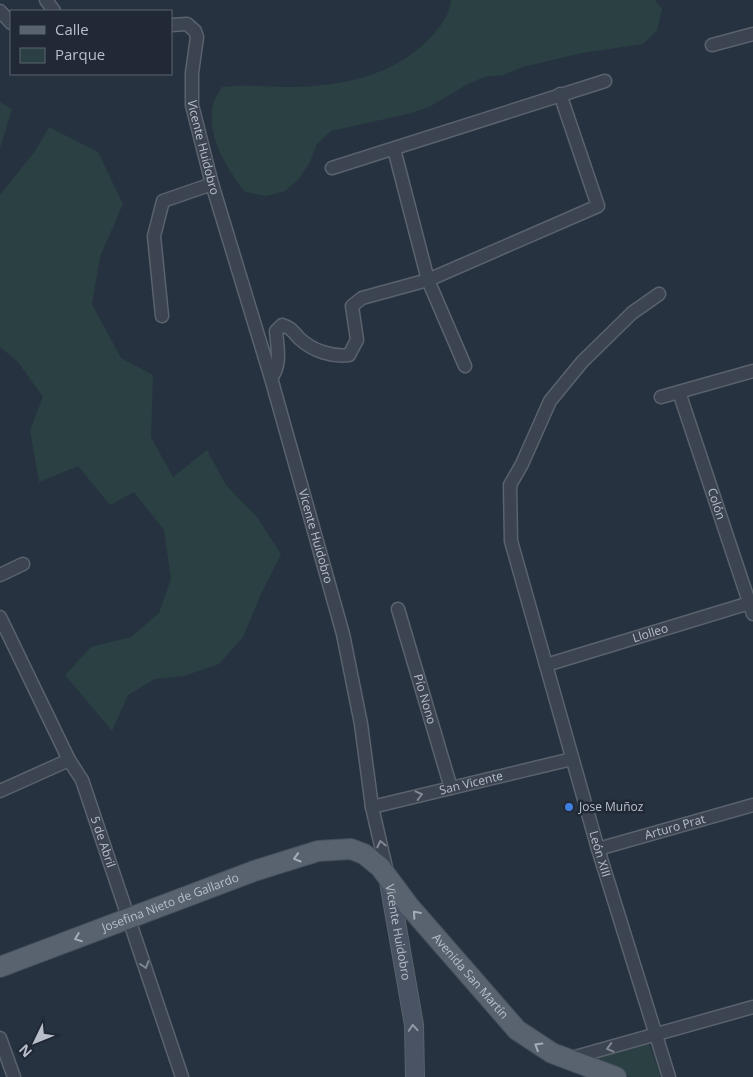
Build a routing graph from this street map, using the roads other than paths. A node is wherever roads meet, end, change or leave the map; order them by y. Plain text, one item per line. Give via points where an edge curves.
1 (0, 11) edge
2 (10, 22) edge
3 (172, 26) edge
4 (753, 34) edge
5 (712, 45) dead end
6 (605, 81) dead end
7 (560, 94) junction
8 (394, 149) junction
9 (332, 168) dead end
10 (212, 184) junction
11 (428, 280) junction
12 (660, 294) dead end
13 (162, 316) dead end
14 (465, 366) dead end
15 (753, 371) edge
16 (271, 378) junction
17 (679, 392) junction
18 (660, 397) dead end
19 (23, 564) dead end
20 (0, 575) edge
21 (752, 606) edge
22 (398, 609) dead end
23 (0, 617) edge
24 (546, 665) junction
25 (572, 758) junction
26 (69, 760) junction
27 (451, 788) junction
28 (0, 791) edge
29 (753, 805) edge
30 (372, 807) junction
31 (344, 848) joint
32 (598, 850) junction
33 (390, 882) junction
34 (130, 918) junction
35 (0, 967) edge
36 (753, 1007) edge
37 (655, 1036) junction
38 (0, 1038) edge
39 (566, 1059) junction
40 (14, 1077) edge
41 (182, 1077) edge
42 (415, 1077) edge
43 (616, 1077) edge
44 (669, 1077) edge

1 - 2 street
3 - 10 street, Vicente Huidobro via 187,24 198,37 192,73 192,105
4 - 5 street
6 - 7 street
7 - 8 street
7 - 11 street via 598,206
8 - 9 street
8 - 11 street
10 - 13 street via 163,201 154,236
10 - 16 street, Vicente Huidobro
11 - 14 street
11 - 16 street via 362,298 352,306 357,340 349,354 336,356 323,352 301,339 292,328 282,325 276,331 278,364
12 - 24 street, León XIII via 617,327 550,401 510,485 511,542
15 - 17 street
16 - 30 street, Vicente Huidobro via 343,634 361,724
17 - 18 street
17 - 21 street, Colón
19 - 20 street
21 - 24 street, Llolleo
22 - 27 street, Pío Nono
23 - 26 street, 5 de Abril
24 - 25 street, León XIII
25 - 27 street, San Vicente
25 - 32 street, León XIII
26 - 28 street
26 - 34 street, 5 de Abril via 82,780
30 -> 27 street, San Vicente
29 - 32 street, Arturo Prat
33 -> 30 street, Vicente Huidobro
31 - 33 main road, Avenida San Martín via 358,851 372,860
31 -> 34 main road, Josefina Nieto de Gallardo via 318,851 254,871
32 - 37 street, León XIII
39 -> 33 main road, Avenida San Martín via 539,1046 517,1030
42 -> 33 street, Vicente Huidobro via 414,1025
34 -> 35 main road, Josefina Nieto de Gallardo
34 -> 41 street, 5 de Abril
36 - 37 street
37 -> 39 street
37 - 44 street, León XIII
38 - 40 street
39 - 43 main road, Avenida San Martín

